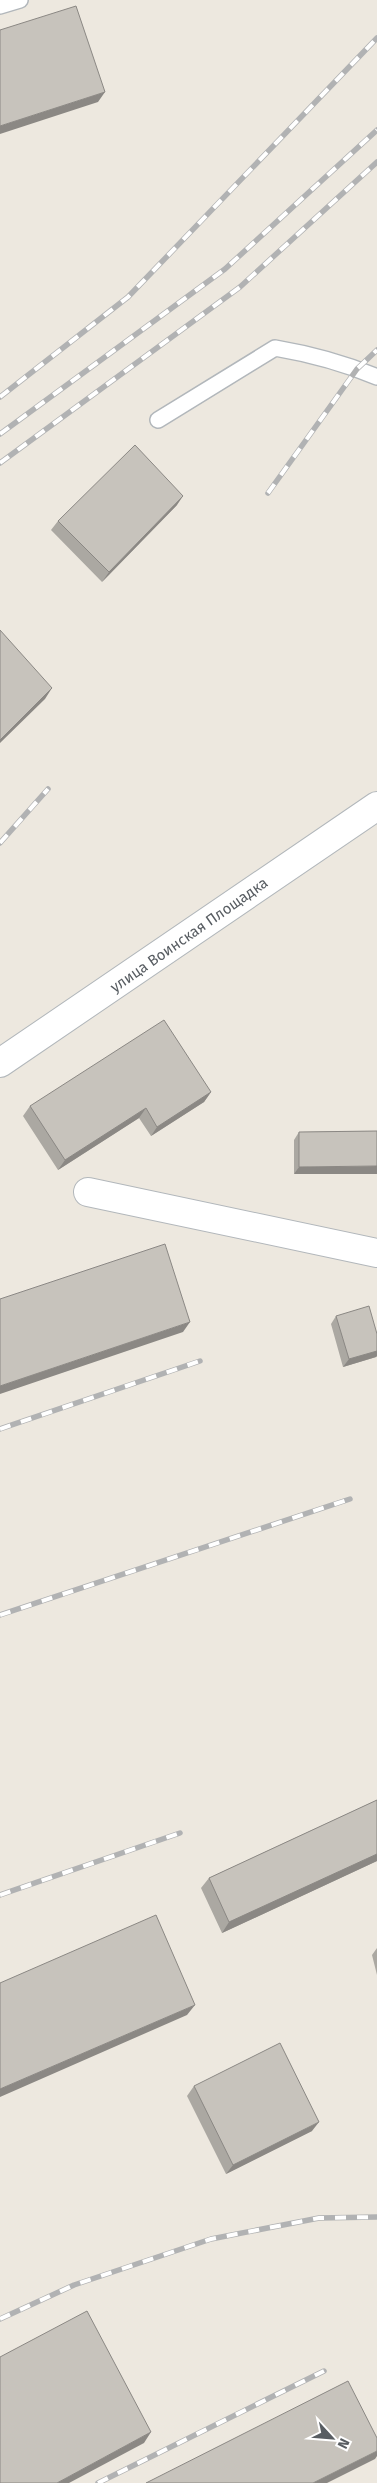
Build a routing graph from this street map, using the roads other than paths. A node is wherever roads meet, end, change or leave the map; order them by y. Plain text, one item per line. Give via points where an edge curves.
1 (20, 0) edge
2 (0, 6) edge
3 (377, 378) edge
4 (158, 420) dead end
5 (377, 806) edge
6 (0, 1063) edge
7 (88, 1192) dead end
8 (377, 1253) edge

1 - 2 lane
3 - 4 lane via 307,354 275,348
5 - 6 street, улица Воинская Площадка
7 - 8 street

